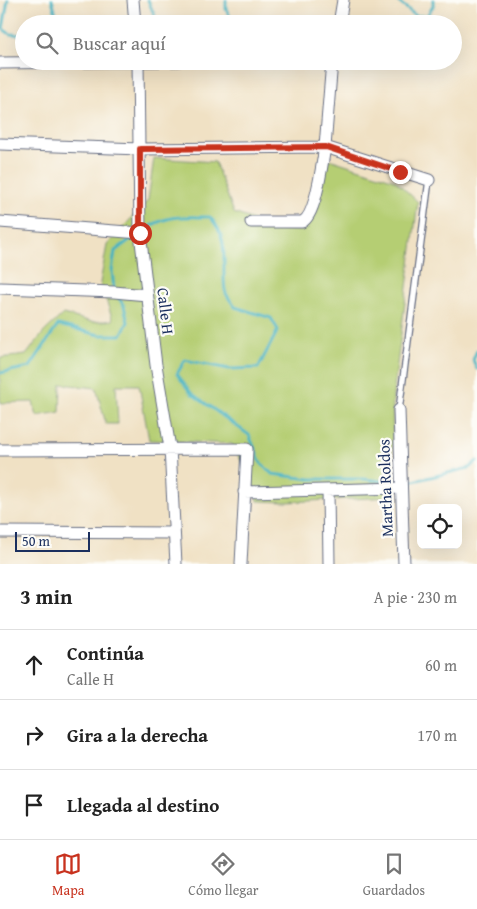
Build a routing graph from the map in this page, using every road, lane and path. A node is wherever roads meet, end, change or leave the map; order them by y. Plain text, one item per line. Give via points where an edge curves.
1 (133, 0) edge
2 (343, 0) edge
3 (134, 15) edge
4 (340, 15) edge
5 (0, 64) edge
6 (15, 64) edge
7 (138, 70) edge
8 (331, 70) edge
9 (0, 144) edge
10 (326, 147) junction
11 (140, 149) junction
12 (429, 180) joint
13 (0, 222) edge
14 (251, 222) dead end
15 (140, 233) junction
16 (0, 288) edge
17 (147, 295) junction
18 (398, 410) joint
19 (170, 448) junction
20 (0, 450) edge
21 (401, 488) junction
22 (328, 490) junction
23 (244, 492) junction
24 (0, 532) edge
25 (174, 533) junction
26 (176, 564) edge
27 (241, 564) edge
28 (329, 564) edge
29 (404, 564) edge

1 - 3 street
2 - 4 street
5 - 6 street
7 - 11 street, Calle H
8 - 10 street
9 - 11 street
10 - 11 street
10 - 12 street
10 - 14 street via 308,219 302,222
11 - 15 street, Calle H
12 - 18 lane
13 - 15 street
15 - 17 street, Calle H
16 - 17 street
17 - 19 street, Calle H
18 - 21 street, Martha Roldos
19 - 20 street
19 - 23 street via 247,449
19 - 25 street, Calle H
21 - 22 street
21 - 29 street, Martha Roldos
22 - 23 street
22 - 28 street
23 - 27 street
24 - 25 street
25 - 26 street, Calle H

